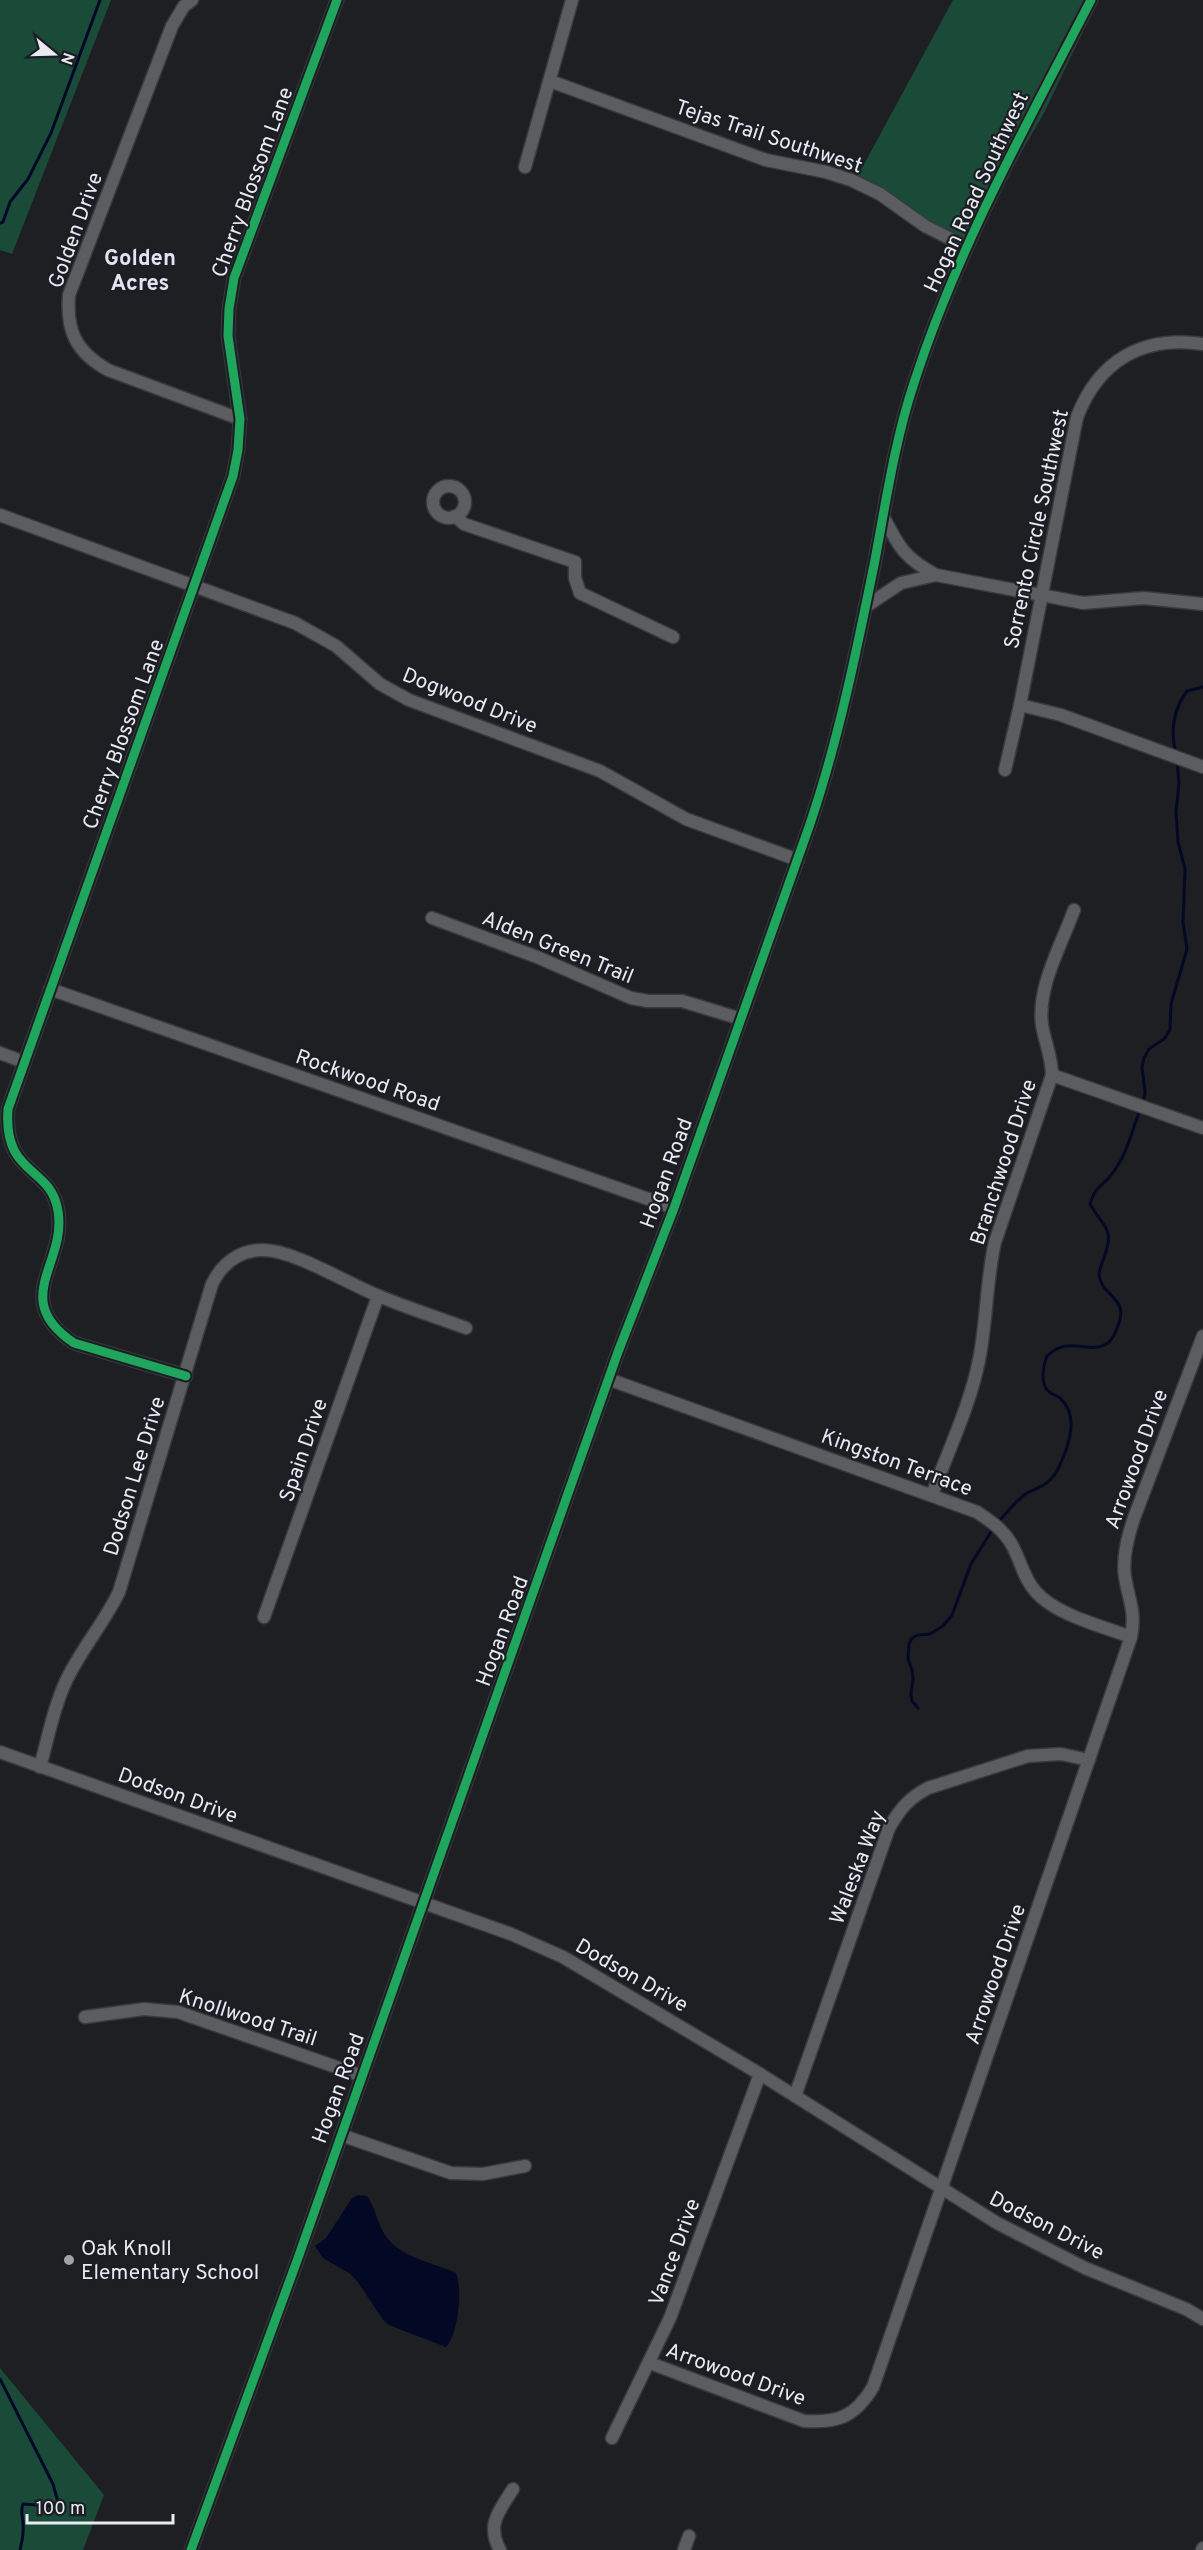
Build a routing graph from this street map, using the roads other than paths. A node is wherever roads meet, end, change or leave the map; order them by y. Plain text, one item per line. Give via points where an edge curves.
1 (192, 0) edge
2 (337, 0) edge
3 (572, 0) edge
4 (1090, 0) edge
5 (550, 81) junction
6 (525, 167) dead end
7 (967, 247) junction
8 (1203, 344) edge
9 (240, 419) junction
10 (0, 515) edge
11 (455, 516) dead end
12 (883, 516) junction
13 (936, 575) junction
14 (195, 587) junction
15 (1041, 597) junction
16 (1203, 604) edge
17 (865, 607) junction
18 (673, 636) dead end
19 (1020, 705) junction
20 (839, 722) joint
21 (1203, 767) edge
22 (1005, 770) dead end
23 (798, 860) junction
24 (1074, 910) dead end
25 (432, 918) dead end
26 (50, 989) junction
27 (741, 1019) junction
28 (0, 1053) edge
29 (24, 1062) junction
30 (1052, 1075) junction
31 (1203, 1128) edge
32 (674, 1208) junction
33 (378, 1296) junction
34 (466, 1328) dead end
35 (1203, 1336) edge
36 (186, 1376) junction
37 (608, 1379) junction
38 (932, 1495) junction
39 (264, 1617) dead end
40 (1131, 1637) junction
41 (0, 1752) edge
42 (1089, 1760) junction
43 (40, 1767) junction
44 (423, 1903) junction
45 (85, 2017) dead end
46 (760, 2074) junction
47 (362, 2076) junction
48 (795, 2096) junction
49 (341, 2134) junction
50 (525, 2166) dead end
51 (942, 2189) junction
52 (1203, 2319) edge
53 (650, 2363) junction
54 (612, 2438) dead end
55 (513, 2489) dead end
56 (689, 2536) dead end
57 (191, 2550) edge
58 (500, 2550) edge
59 (684, 2550) edge

1 - 9 street, Golden Drive via 172,26 69,295 68,314 71,332 93,362
2 - 9 street, Cherry Blossom Lane via 234,278 228,336
3 - 5 street
4 - 7 street, Hogan Road Southwest
5 - 6 street
5 - 7 street, Tejas Trail Southwest via 766,160 851,180
7 - 12 street, Hogan Road Southwest via 913,384
8 - 15 street, Sorrento Circle Southwest via 1180,341 1145,346 1114,363 1091,387 1077,417
9 - 14 street, Cherry Blossom Lane via 233,476
10 - 14 street, Dogwood Drive
11 - 18 street via 464,524 575,562 580,593
12 - 13 street via 905,554
12 - 17 street, Hogan Road Southwest
13 - 15 street
13 - 17 street via 901,583
14 - 23 street, Dogwood Drive via 313,632 336,646 380,684 409,700 600,771 686,819
14 - 26 street, Cherry Blossom Lane
15 - 16 street via 1083,603 1144,598
15 - 19 street, Sorrento Circle Southwest
17 - 20 street, Hogan Road Southwest
19 - 21 street via 1061,715
19 - 22 street, Sorrento Circle Southwest
20 - 23 street, Hogan Road
23 - 27 street, Hogan Road
24 - 30 street, Branchwood Drive via 1042,1003 1042,1026 1052,1059
25 - 27 street, Alden Green Trail via 631,998 682,1001
26 - 29 street, Cherry Blossom Lane
26 - 32 street, Rockwood Road
27 - 32 street, Hogan Road
28 - 29 street
29 - 36 street, Cherry Blossom Lane via 8,1109 6,1129 15,1155 47,1185 58,1208 58,1231 42,1289 48,1319 74,1343
30 - 31 street
30 - 38 street, Branchwood Drive via 995,1242 979,1363
32 - 37 street, Hogan Road
33 - 34 street, Dodson Lee Drive
33 - 36 street, Dodson Lee Drive via 277,1252 245,1252 228,1262 212,1284
33 - 39 street, Spain Drive
35 - 40 street, Arrowood Drive via 1126,1545 1124,1575 1134,1619
36 - 43 street, Dodson Lee Drive via 119,1592 67,1680
37 - 38 street, Kingston Terrace
37 - 44 street, Hogan Road
38 - 40 street, Kingston Terrace via 977,1512 998,1527 1012,1545 1029,1584 1047,1602
40 - 42 street, Arrowood Drive
41 - 43 street, Dodson Drive
42 - 48 street, Waleska Way via 1061,1754 1028,1755 928,1788 902,1806 889,1828
42 - 51 street, Arrowood Drive
43 - 44 street, Dodson Drive
44 - 46 street, Dodson Drive via 563,1957
44 - 47 street, Hogan Road
45 - 47 street, Knollwood Trail via 144,2009 178,2012
46 - 48 street, Dodson Drive
46 - 53 street, Vance Drive
47 - 49 street, Hogan Road
48 - 51 street, Dodson Drive
49 - 50 street via 451,2173 483,2174
49 - 57 street, Hogan Road
51 - 52 street, Dodson Drive via 1044,2249
51 - 53 street, Arrowood Drive via 873,2387 848,2416 826,2422 804,2421
53 - 54 street, Vance Drive
55 - 58 street via 494,2523 493,2538
56 - 59 street

